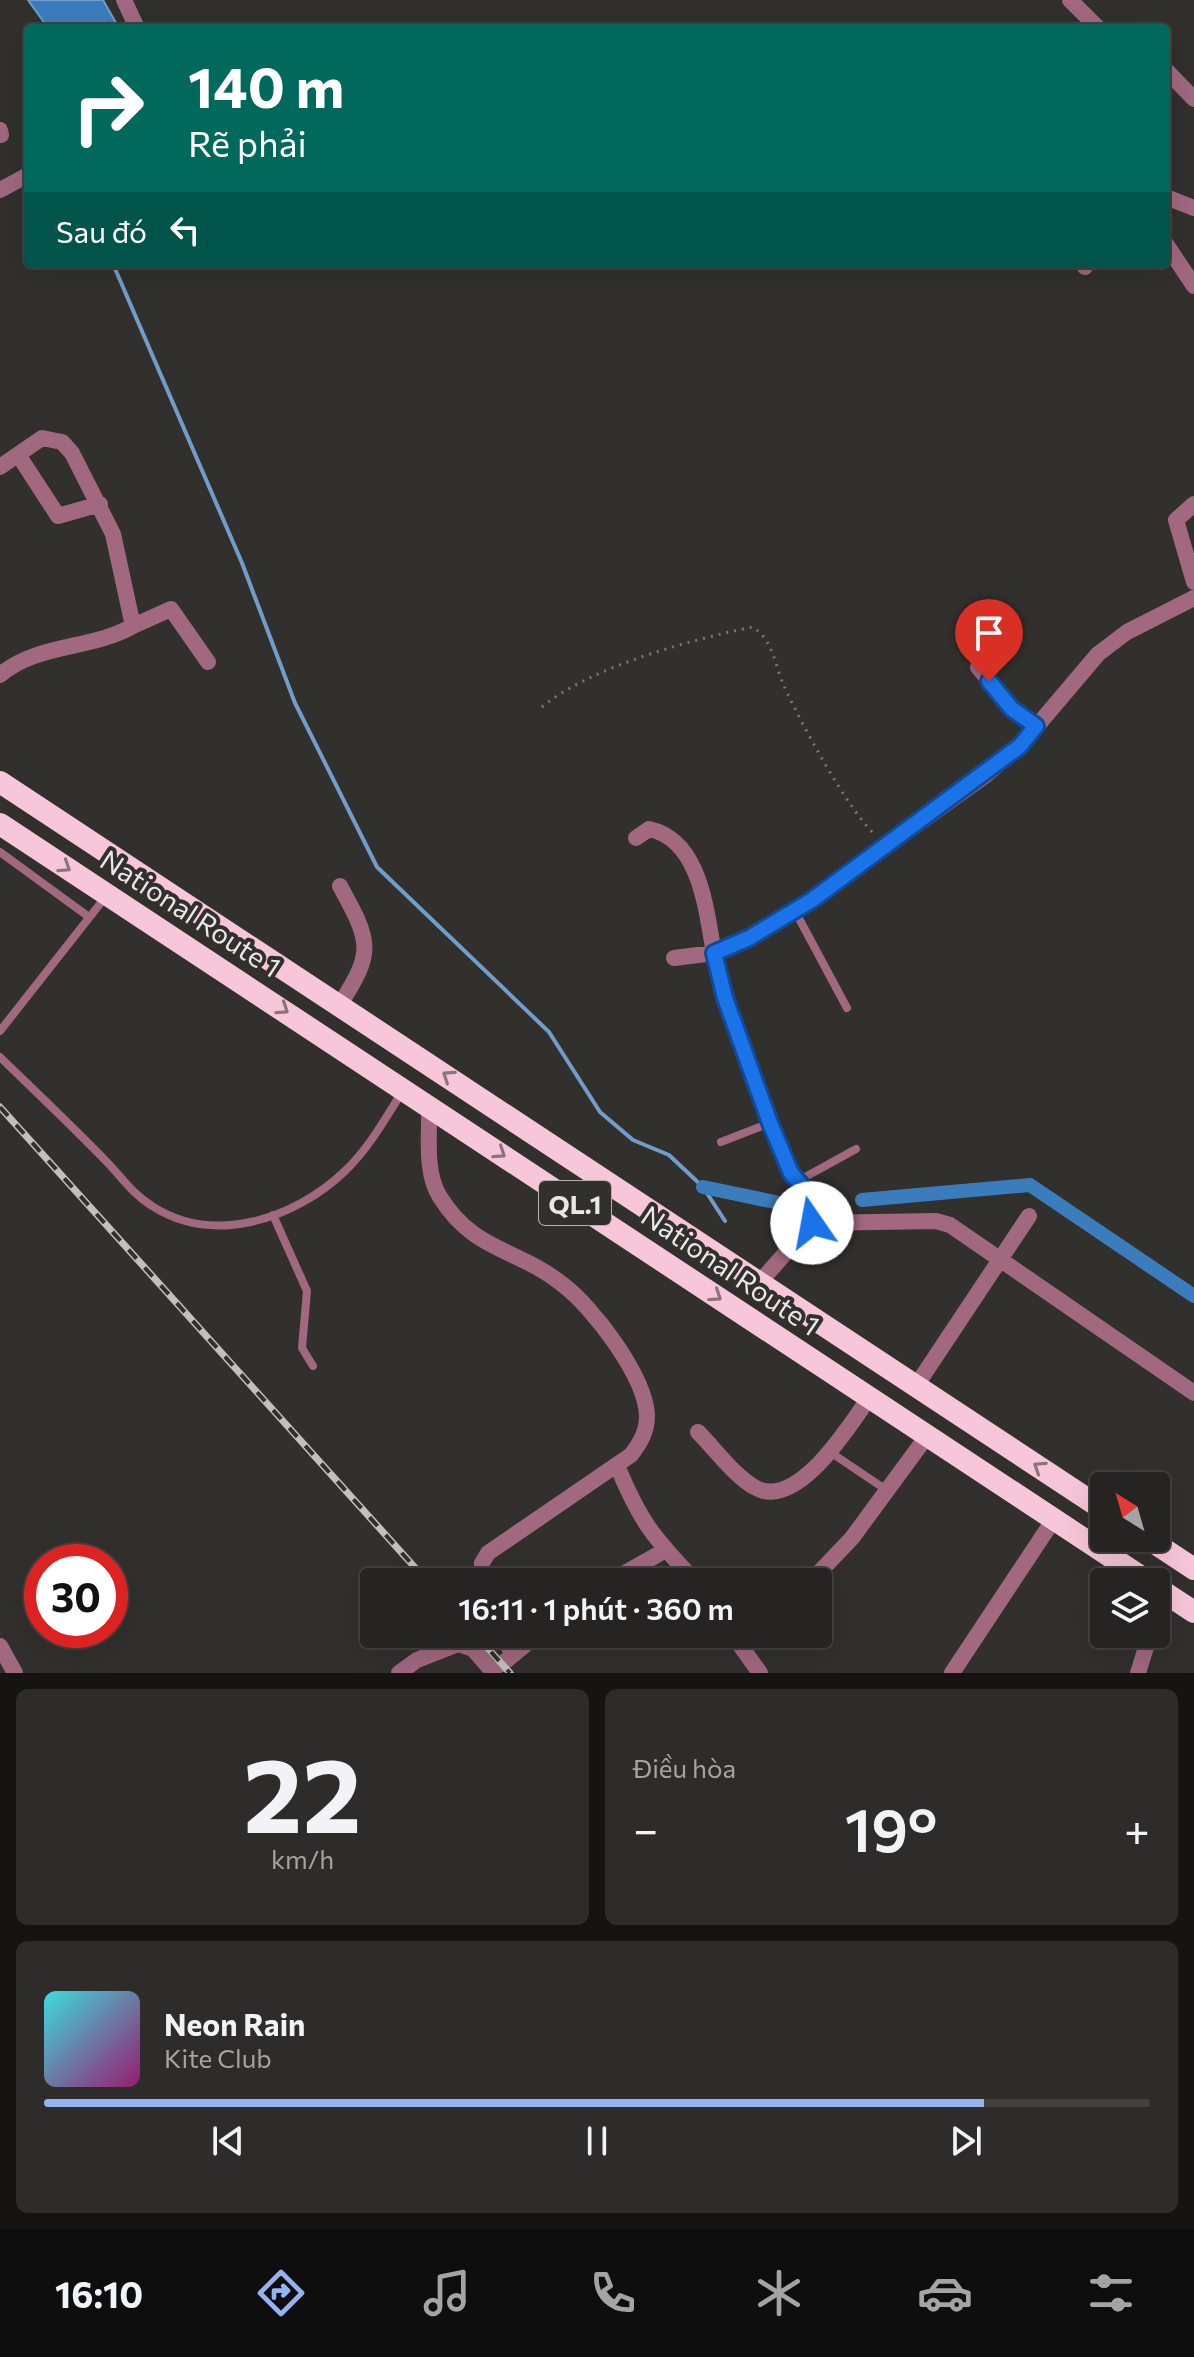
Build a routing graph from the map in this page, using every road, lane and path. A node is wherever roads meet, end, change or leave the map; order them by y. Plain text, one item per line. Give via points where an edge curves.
1 (124, 0) edge
2 (1070, 0) edge
3 (135, 24) edge
4 (1094, 24) edge
5 (1170, 74) edge
6 (1194, 99) edge
7 (24, 177) edge
8 (0, 190) edge
9 (1170, 199) edge
10 (1194, 208) edge
11 (1170, 250) edge
12 (1194, 286) edge
13 (6, 459) edge
14 (100, 504) junction
15 (1194, 504) edge
16 (1194, 582) edge
17 (1194, 598) edge
18 (133, 626) junction
19 (208, 662) dead end
20 (978, 667) dead end
21 (0, 675) edge
22 (542, 707) dead end
23 (1036, 726) junction
24 (0, 782) edge
25 (0, 824) edge
26 (636, 838) dead end
27 (885, 846) junction
28 (0, 852) edge
29 (340, 886) dead end
30 (107, 894) junction
31 (794, 911) junction
32 (89, 917) junction
33 (249, 944) junction
34 (714, 953) junction
35 (674, 958) dead end
36 (230, 974) junction
37 (340, 1004) junction
38 (847, 1008) dead end
39 (0, 1031) edge
40 (0, 1057) edge
41 (403, 1089) junction
42 (429, 1106) junction
43 (770, 1123) junction
44 (721, 1142) dead end
45 (856, 1149) dead end
46 (797, 1181) junction
47 (273, 1215) junction
48 (1029, 1216) dead end
49 (812, 1223) junction
50 (1000, 1261) junction
51 (759, 1283) junction
52 (313, 1366) dead end
53 (922, 1390) junction
54 (1194, 1393) edge
55 (869, 1398) junction
56 (918, 1430) junction
57 (698, 1432) dead end
58 (830, 1452) junction
59 (617, 1465) junction
60 (888, 1491) junction
61 (1090, 1501) edge
62 (1054, 1519) junction
63 (664, 1551) junction
64 (1168, 1552) edge
65 (482, 1568) edge
66 (634, 1568) edge
67 (682, 1568) edge
68 (823, 1568) edge
69 (1122, 1568) edge
70 (1194, 1569) edge
71 (1170, 1600) edge
72 (1194, 1612) edge
73 (0, 1646) edge
74 (522, 1648) edge
75 (744, 1648) edge
76 (1146, 1648) edge
77 (503, 1664) edge
78 (10, 1672) edge
79 (399, 1673) edge
80 (760, 1673) edge
81 (952, 1673) edge
82 (1138, 1673) edge

1 - 3 street
2 - 4 street
5 - 6 street
7 - 8 street
9 - 10 street
11 - 12 street
13 - 14 street via 58,516
13 - 14 street via 42,438 62,442
14 - 18 street via 117,549
15 - 16 street via 1176,520
17 - 23 street via 1107,647
18 - 19 street via 171,609
18 - 21 street via 114,637 38,653
20 - 23 street via 1012,709
22 - 27 path via 581,681 752,627 768,643 784,686 857,816
23 - 27 street via 995,767
24 - 33 highway, National Route 1 / QL.1
25 -> 30 highway, National Route 1 / QL.1
26 - 34 street via 651,829 673,841 683,854 701,882
27 - 31 street
28 - 32 lane
29 - 37 street via 356,916 366,954
30 - 32 lane
30 - 36 highway, National Route 1 / QL.1
31 - 34 street
31 - 38 lane
32 - 39 lane
33 - 36 highway
33 - 37 highway, National Route 1 / QL.1
34 - 35 street
34 - 43 street
36 -> 41 highway, National Route 1 / QL.1
51 -> 37 highway, National Route 1 / QL.1
40 - 47 lane via 150,1205 182,1222 216,1227
41 - 42 highway, National Route 1 / QL.1
41 - 47 lane via 346,1170 323,1190
42 -> 55 highway, National Route 1 / QL.1
42 - 59 street via 432,1181 448,1208 474,1237 563,1284 610,1336 632,1373 647,1412 646,1427 640,1443
43 - 44 lane
43 - 46 street
45 - 46 lane
46 - 49 street via 815,1201
47 - 52 lane via 307,1291 302,1348
48 - 50 street
49 - 50 street via 936,1221 950,1225
49 - 51 street
50 - 53 street
50 - 54 street
51 - 53 highway, National Route 1 / QL.1
53 - 56 highway
61 -> 53 highway, National Route 1 / QL.1
55 - 56 highway, National Route 1 / QL.1
55 - 58 street
56 - 60 street
56 - 62 highway, National Route 1 / QL.1
57 - 58 street via 754,1487 767,1492 801,1480
58 - 60 lane
59 - 63 street via 636,1513
59 - 65 street via 488,1553
60 - 68 street
62 - 69 highway, National Route 1 / QL.1
62 - 81 street
63 - 66 street
63 - 67 street
64 - 70 highway
71 - 72 highway, National Route 1 / QL.1
73 - 78 street
74 - 77 street
75 - 80 street
76 - 82 street
77 - 79 street via 458,1644

